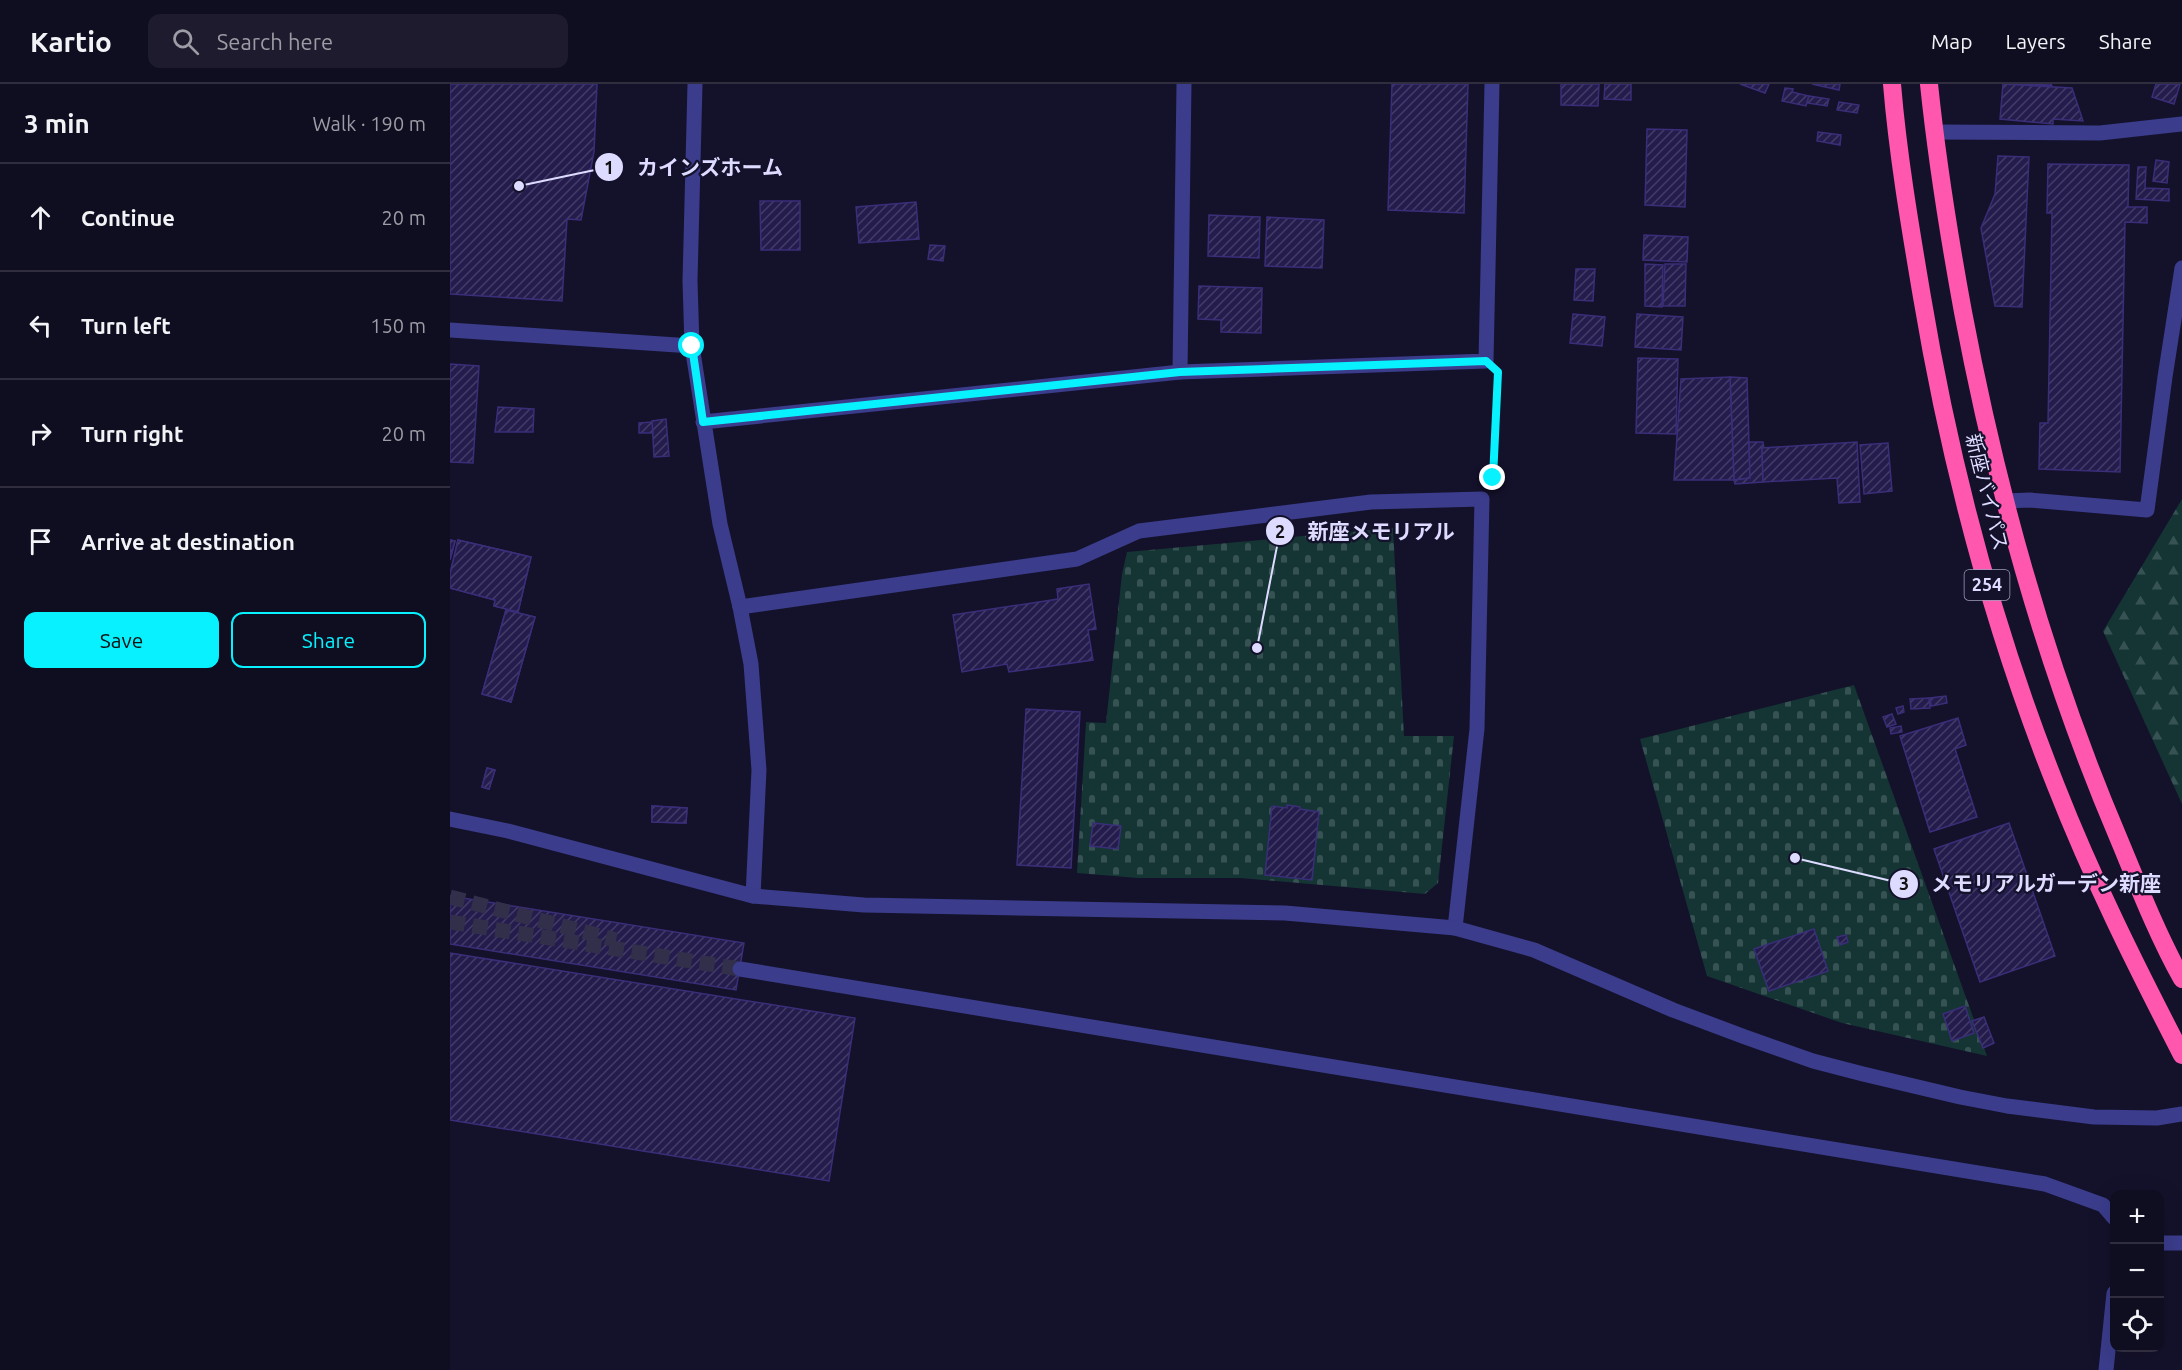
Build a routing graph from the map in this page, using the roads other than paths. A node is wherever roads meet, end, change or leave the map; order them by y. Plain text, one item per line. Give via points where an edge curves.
1 (695, 84) edge
2 (1184, 84) edge
3 (1492, 84) edge
4 (1892, 84) edge
5 (1929, 84) edge
6 (2182, 124) edge
7 (1934, 132) junction
8 (2182, 268) edge
9 (450, 330) edge
10 (692, 346) junction
11 (1180, 372) junction
12 (703, 422) junction
13 (2004, 501) junction
14 (740, 607) junction
15 (450, 819) edge
16 (753, 896) junction
17 (1455, 928) junction
18 (740, 969) tunnel mouth
19 (2182, 979) edge
20 (2182, 1054) edge
21 (2182, 1114) edge
22 (2110, 1213) edge
23 (2164, 1243) edge
24 (2182, 1243) edge
25 (2114, 1298) edge
26 (2106, 1370) edge

1 - 10 street
2 - 11 street
3 - 11 street via 1486,361
4 - 20 highway, 新座バイパス / 254 via 1930,345 1989,593 2051,774 2087,861
5 - 7 highway, 新座バイパス / 254
6 - 7 street via 2100,134
7 - 13 highway, 新座バイパス / 254 via 1974,369
8 - 13 street via 2147,510
9 - 10 street
10 - 12 street
11 - 12 street
12 - 14 street via 720,524
13 - 19 highway, 新座バイパス / 254 via 2070,717
14 - 16 street via 751,664 759,770
14 - 17 street via 1077,559 1139,531 1371,502 1482,499 1477,729
15 - 16 street
16 - 17 street via 864,905 1285,913
17 - 21 street via 1534,950 1734,1034 1863,1074 1960,1097 2084,1115 2127,1119
18 - 22 street via 2045,1184 2103,1205
23 - 24 street
25 - 26 street

